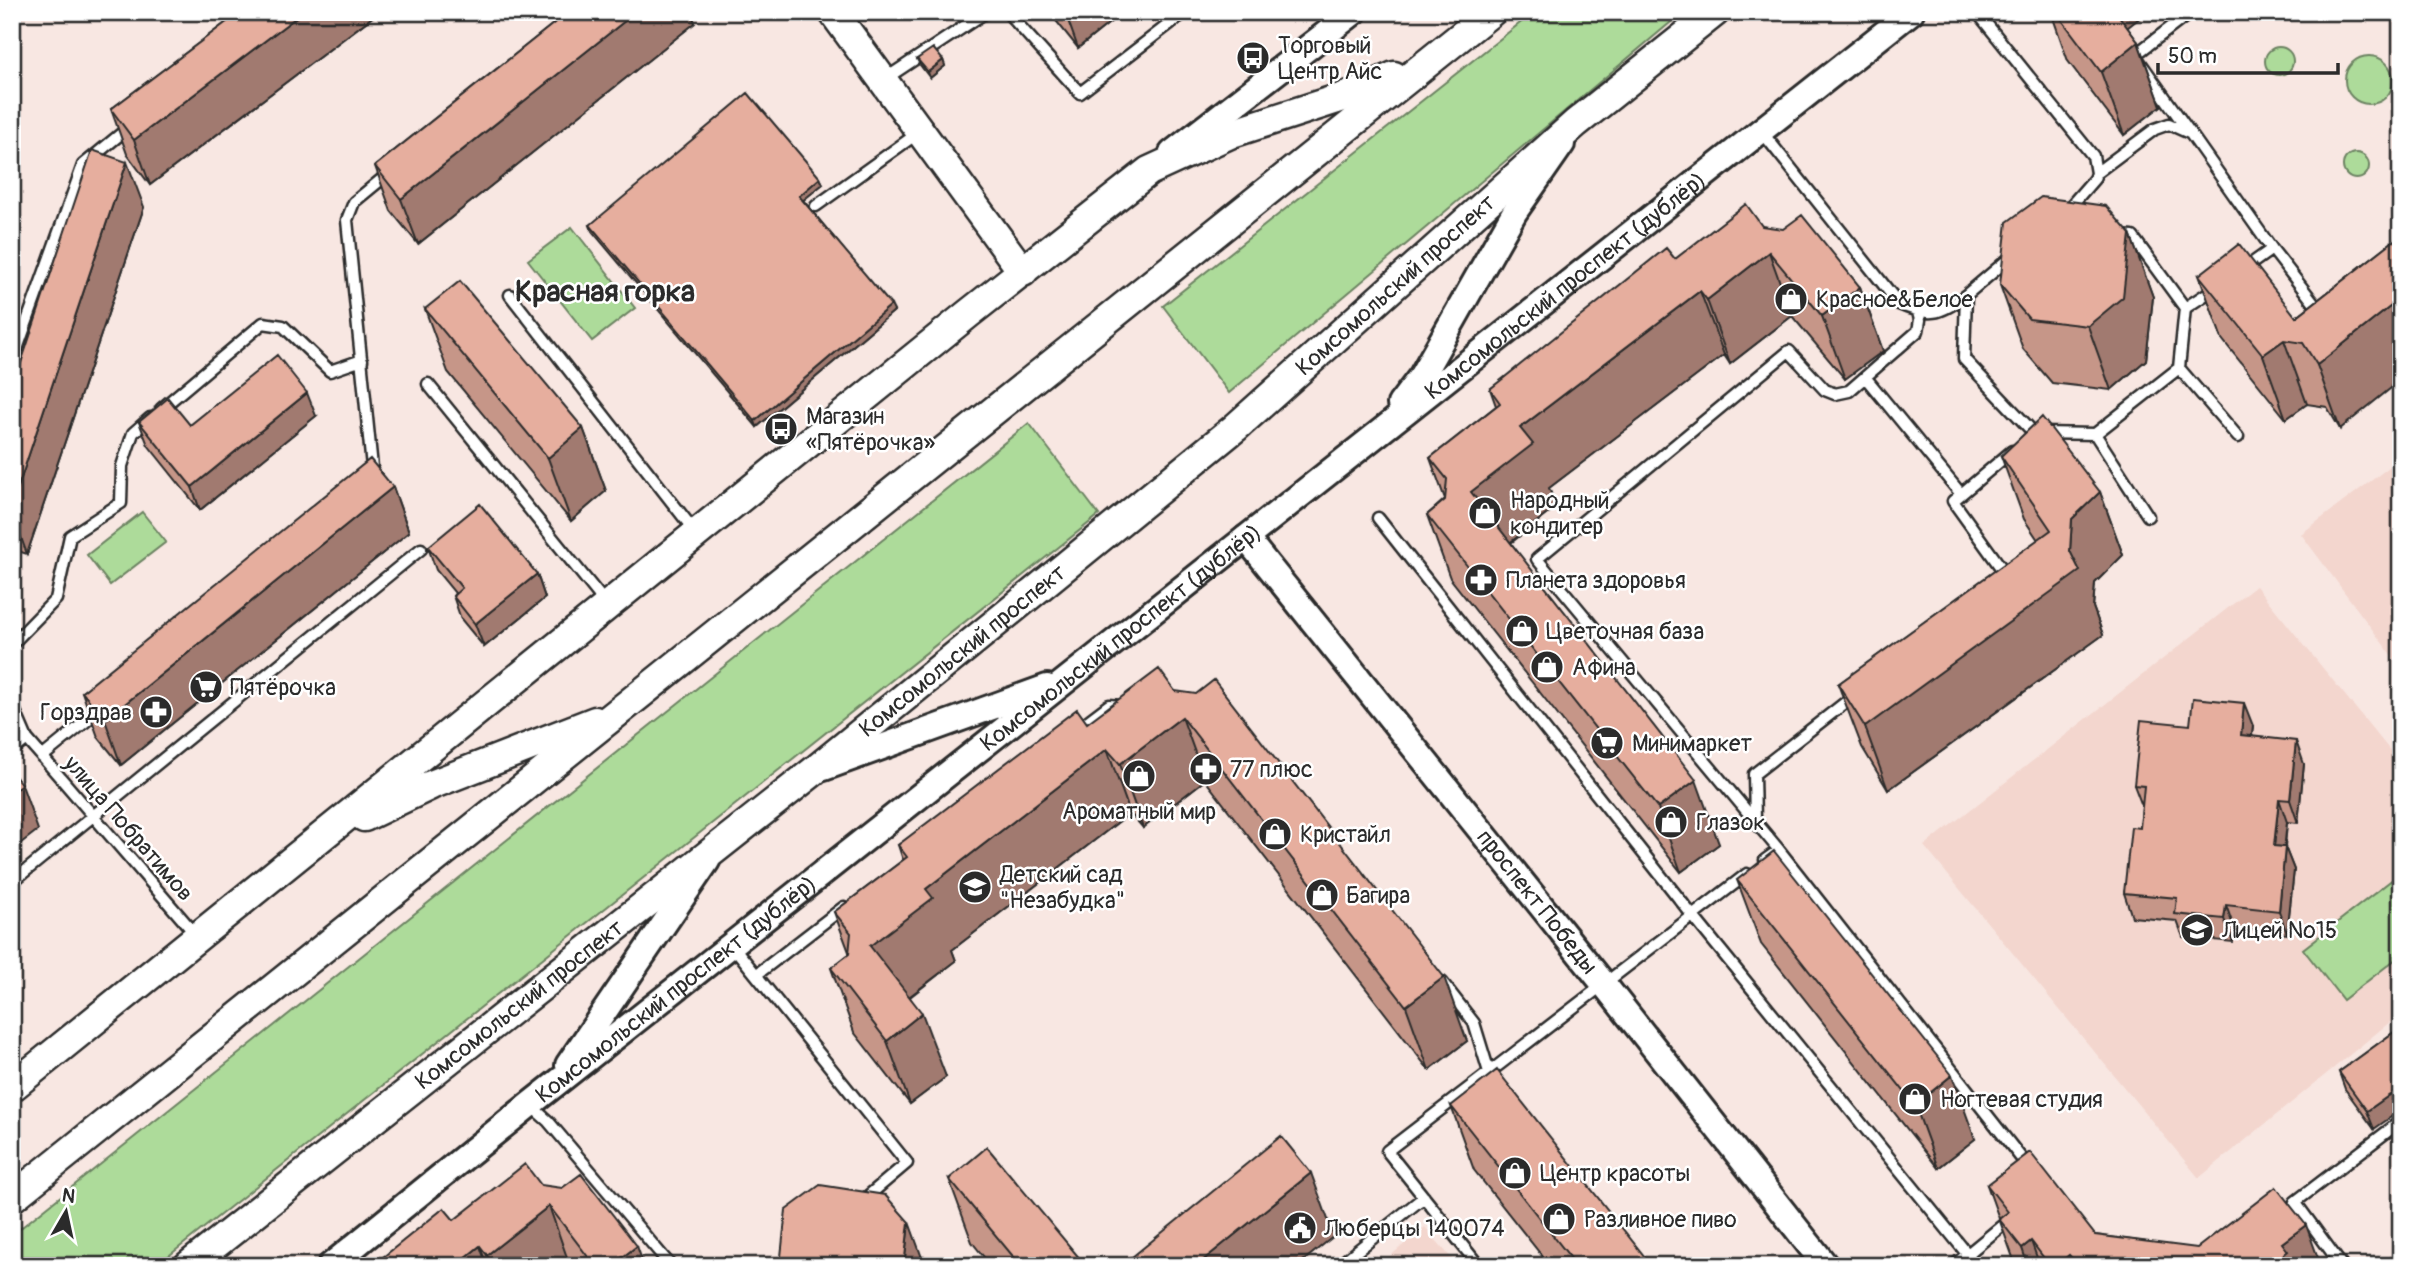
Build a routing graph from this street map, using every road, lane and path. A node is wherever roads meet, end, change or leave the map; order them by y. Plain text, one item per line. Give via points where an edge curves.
1 (833, 12) edge
2 (986, 12) edge
3 (1007, 12) edge
4 (1185, 12) edge
5 (1354, 12) edge
6 (1491, 12) edge
7 (1715, 12) edge
8 (1911, 12) edge
9 (1977, 12) edge
10 (2191, 12) edge
11 (1429, 61) junction
12 (884, 80) junction
13 (134, 122) edge
14 (1576, 123) junction
15 (921, 130) junction
16 (1761, 131) junction
17 (2191, 134) junction
18 (394, 169) edge
19 (1149, 171) junction
20 (2095, 173) junction
21 (816, 206) dead end
22 (2056, 219) edge
23 (2108, 234) edge
24 (2272, 249) junction
25 (2015, 252) edge
26 (2239, 271) edge
27 (1023, 272) junction
28 (2229, 279) edge
29 (510, 295) dead end
30 (1966, 295) junction
31 (2331, 304) edge
32 (2185, 308) junction
33 (1918, 312) junction
34 (362, 360) junction
35 (12, 363) edge
36 (2179, 368) junction
37 (1865, 377) junction
38 (428, 384) dead end
39 (1379, 432) junction
40 (2034, 433) junction
41 (2095, 434) junction
42 (2238, 437) dead end
43 (365, 486) edge
44 (1961, 494) junction
45 (2148, 516) dead end
46 (1378, 518) dead end
47 (696, 534) junction
48 (1246, 538) junction
49 (421, 549) dead end
50 (1997, 584) edge
51 (605, 607) junction
52 (12, 644) edge
53 (1068, 679) junction
54 (1863, 689) edge
55 (12, 704) edge
56 (106, 704) edge
57 (1134, 706) edge
58 (623, 710) junction
59 (1065, 738) edge
60 (27, 739) junction
61 (12, 751) edge
62 (42, 757) junction
63 (814, 771) junction
64 (93, 816) junction
65 (1755, 820) junction
66 (324, 836) junction
67 (715, 850) junction
68 (1779, 850) junction
69 (12, 882) edge
70 (855, 899) edge
71 (1692, 915) junction
72 (199, 938) junction
73 (732, 945) junction
74 (1432, 969) edge
75 (756, 975) junction
76 (1603, 983) junction
77 (1489, 1072) junction
78 (554, 1086) junction
79 (12, 1087) edge
80 (1507, 1094) edge
81 (529, 1105) junction
82 (2401, 1121) edge
83 (2037, 1180) edge
84 (1424, 1197) junction
85 (12, 1198) edge
86 (2295, 1202) junction
87 (855, 1206) edge
88 (2016, 1214) edge
89 (2287, 1228) edge
90 (1967, 1254) junction
91 (188, 1266) edge
92 (330, 1266) edge
93 (671, 1266) edge
94 (1338, 1266) edge
95 (1479, 1266) edge
96 (1826, 1266) edge
97 (1953, 1266) edge
98 (1977, 1266) edge
99 (2342, 1266) edge

1 - 12 main road
2 - 12 lane
3 - 4 lane via 1080,93
5 - 19 street
6 - 11 main road
7 - 14 main road, Комсомольский проспект
8 - 16 street, Комсомольский проспект (дублёр)
9 - 20 lane via 2093,156
10 - 17 lane via 2135,55
11 - 19 main road via 1356,93 1232,133
11 - 58 main road
12 - 15 main road
13 - 35 lane via 83,165
14 - 39 street via 1514,214 1422,375
14 - 63 main road, Комсомольский проспект via 1235,428
15 - 21 lane
15 - 27 main road
16 - 33 lane via 1899,304
16 - 39 street, Комсомольский проспект (дублёр)
17 - 20 lane via 2169,124 2155,129
17 - 24 lane
18 - 34 lane via 354,202 347,220
19 - 27 main road
20 - 22 lane via 2076,202
23 - 32 lane via 2133,237
24 - 26 lane
24 - 31 lane via 2321,313
25 - 30 lane
27 - 47 main road
28 - 32 lane
29 - 47 lane
30 - 33 lane via 1947,310
30 - 40 lane via 1964,359
32 - 36 lane
33 - 37 lane via 1918,331
34 - 43 lane via 372,467
34 - 52 lane via 330,371 283,326 263,323 132,433 122,466 121,503 70,536 56,599
36 - 41 lane
36 - 42 lane
37 - 44 lane
37 - 65 lane via 1849,391 1835,394 1825,390 1788,351 1537,559
38 - 51 lane
39 - 48 street, Комсомольский проспект (дублёр)
40 - 41 lane
40 - 44 lane
41 - 45 lane
44 - 50 lane via 1953,501 2007,576
46 - 71 lane
47 - 51 main road
48 - 53 street, Комсомольский проспект (дублёр)
48 - 76 street, проспект Победы
49 - 64 lane
51 - 66 main road
53 - 63 street
53 - 73 street, Комсомольский проспект (дублёр)
54 - 65 lane via 1754,774
55 - 60 lane, улица Побратимов
56 - 62 lane
57 - 59 lane via 1109,705
58 - 66 main road via 431,785
58 - 85 main road
60 - 61 lane
60 - 62 lane, улица Побратимов
62 - 64 lane, улица Побратимов
63 - 67 main road, Комсомольский проспект
64 - 69 lane
64 - 72 lane, улица Побратимов
65 - 68 lane
66 - 72 main road
67 - 78 street
67 - 91 main road, Комсомольский проспект
68 - 71 lane
68 - 83 lane
70 - 75 lane
71 - 76 lane
71 - 90 lane
72 - 79 main road
73 - 75 lane
73 - 78 street, Комсомольский проспект (дублёр)
74 - 77 lane via 1474,1023
75 - 87 lane via 907,1163
76 - 77 lane
76 - 96 street, проспект Победы
77 - 80 lane
77 - 84 lane via 1387,1151
78 - 81 street, Комсомольский проспект (дублёр)
81 - 92 street, Комсомольский проспект (дублёр)
81 - 93 lane via 548,1121
82 - 86 lane
84 - 94 lane
84 - 95 lane
86 - 89 lane
86 - 99 lane
88 - 90 lane
90 - 97 lane
90 - 98 lane

